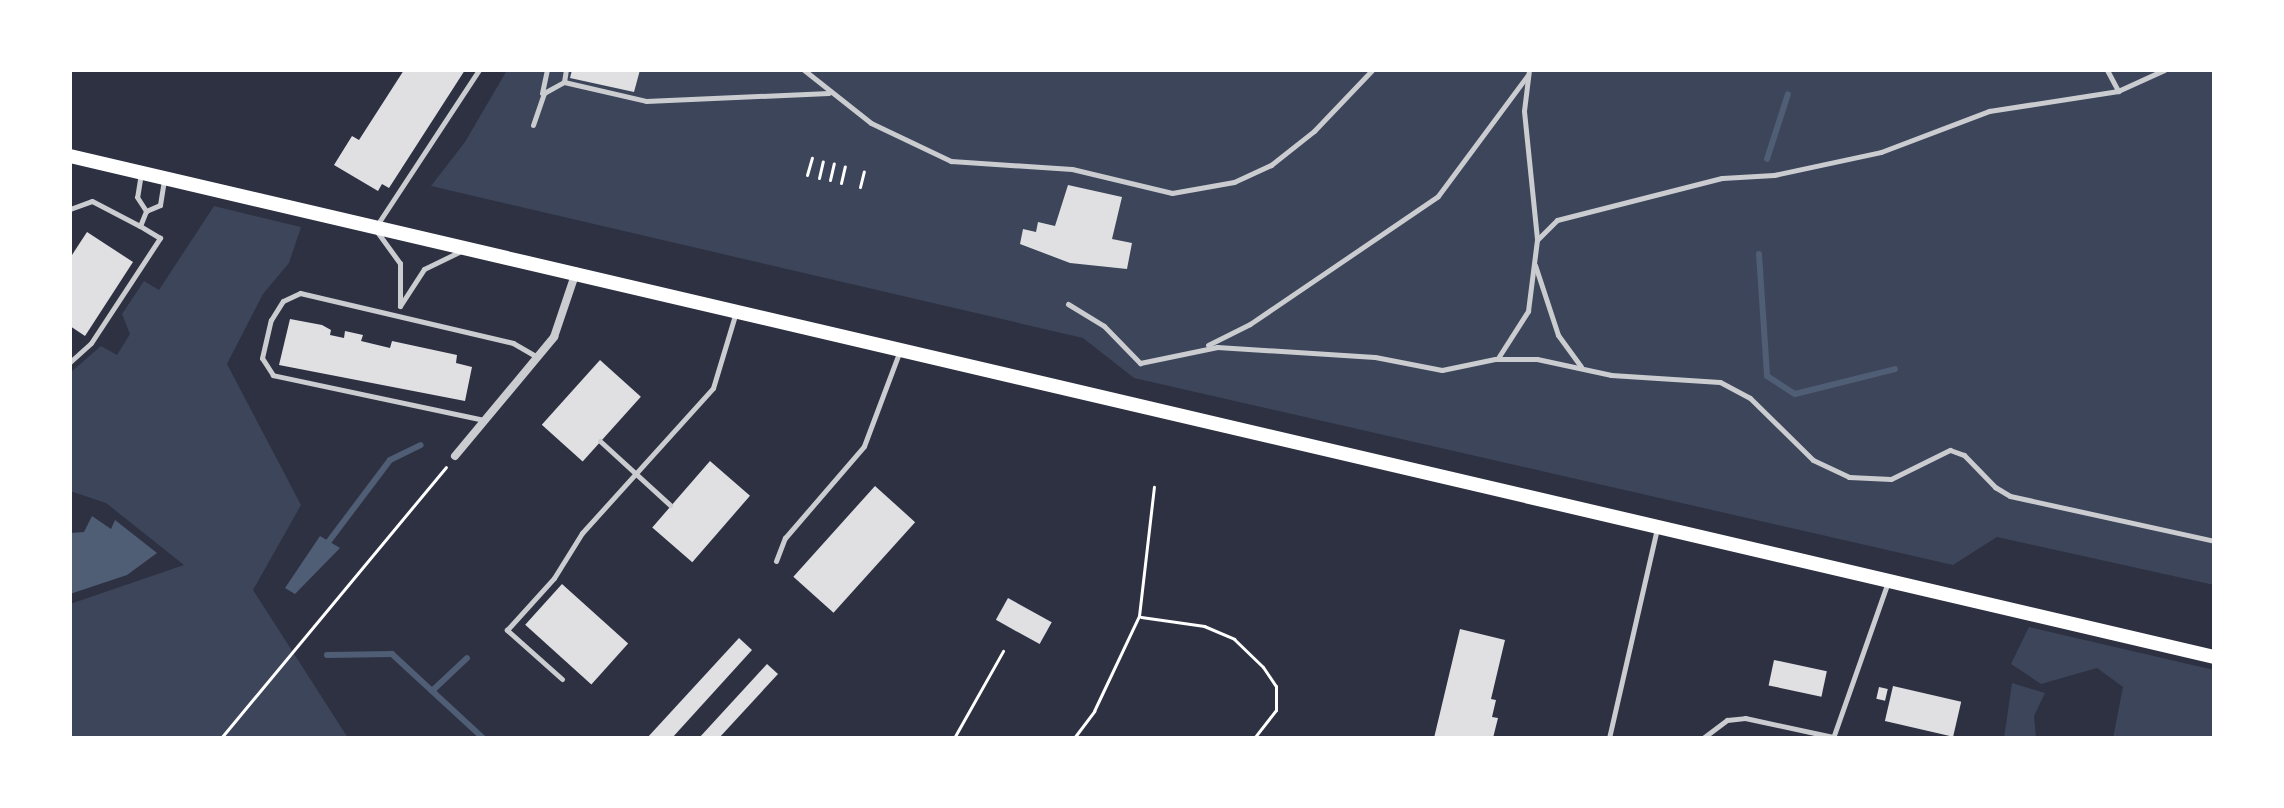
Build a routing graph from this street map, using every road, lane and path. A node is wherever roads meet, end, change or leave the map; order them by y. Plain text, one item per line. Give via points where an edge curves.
1 (479, 70) edge
2 (547, 70) edge
3 (566, 70) edge
4 (804, 70) edge
5 (1372, 70) edge
6 (2107, 70) edge
7 (2164, 70) edge
8 (1528, 72) edge
9 (564, 82) junction
10 (2118, 91) junction
11 (830, 93) junction
12 (541, 98) junction
13 (533, 125) dead end
14 (70, 156) edge
15 (812, 158) dead end
16 (823, 161) dead end
17 (834, 163) dead end
18 (845, 166) dead end
19 (864, 171) dead end
20 (142, 172) junction
21 (807, 175) dead end
22 (165, 177) junction
23 (819, 178) dead end
24 (830, 180) dead end
25 (841, 183) dead end
26 (860, 187) dead end
27 (70, 209) edge
28 (146, 211) junction
29 (140, 226) junction
30 (374, 229) junction
31 (1537, 240) junction
32 (470, 248) junction
33 (1534, 261) junction
34 (576, 272) junction
35 (1068, 304) dead end
36 (400, 306) junction
37 (737, 310) junction
38 (397, 317) junction
39 (901, 348) junction
40 (1204, 348) junction
41 (537, 357) junction
42 (1498, 359) junction
43 (70, 362) edge
44 (1582, 368) junction
45 (485, 420) junction
46 (600, 441) dead end
47 (455, 456) joint
48 (635, 474) junction
49 (1154, 487) dead end
50 (670, 505) dead end
51 (1658, 525) junction
52 (2214, 541) edge
53 (776, 561) dead end
54 (1889, 580) junction
55 (1139, 616) junction
56 (1003, 651) dead end
57 (2214, 657) edge
58 (562, 679) dead end
59 (1833, 737) edge
60 (221, 738) edge
61 (954, 738) edge
62 (1074, 738) edge
63 (1254, 738) edge
64 (1609, 738) edge
65 (1703, 738) edge

1 - 30 lane
2 - 12 lane
3 - 9 lane
4 - 11 lane
5 - 11 lane via 1271,165 1234,182 1172,193 1072,169 951,161 871,123
6 - 10 lane
7 - 10 lane
8 - 31 lane via 1524,111
8 - 40 lane via 1443,192 1250,324
9 - 11 lane via 646,101
9 - 12 lane
10 - 31 lane via 1989,111 1881,152 1774,175 1722,178 1571,215 1549,224
12 - 13 lane
14 - 20 main road
15 - 21 path
16 - 23 path
17 - 24 path
18 - 25 path
19 - 26 path
20 - 22 main road
20 - 28 lane via 137,197
22 - 28 lane via 160,205
22 - 30 main road
27 - 29 lane via 92,201
28 - 29 lane
29 - 43 lane via 160,238 91,343
30 - 32 main road
30 - 36 lane via 400,263
31 - 33 lane
32 - 34 main road
32 - 36 lane via 424,269
33 - 42 lane via 1524,320
33 - 44 lane via 1558,335
34 - 37 main road
34 - 41 street via 564,316
35 - 40 lane via 1104,326 1140,363
36 - 38 lane
37 - 39 main road
37 - 48 lane via 713,388
38 - 41 lane via 513,343
38 - 45 lane via 300,293 283,301 271,320 262,358 273,375
39 - 51 main road
39 - 53 lane via 867,440 785,538
40 - 42 lane via 1375,357 1442,370
41 - 45 street
42 - 44 lane via 1556,361
44 - 52 lane via 1731,385 1813,460 1860,481 1891,479 1950,450 1968,457 2010,496
45 - 47 street
46 - 48 lane
47 - 60 path
48 - 50 lane
48 - 58 lane via 507,630
49 - 55 path
51 - 54 main road
51 - 64 lane
54 - 57 main road
54 - 59 lane
55 - 62 path via 1094,711
55 - 63 path via 1204,626 1246,649 1271,676 1277,697 1272,717
56 - 61 path
59 - 65 lane via 1745,718 1727,720

